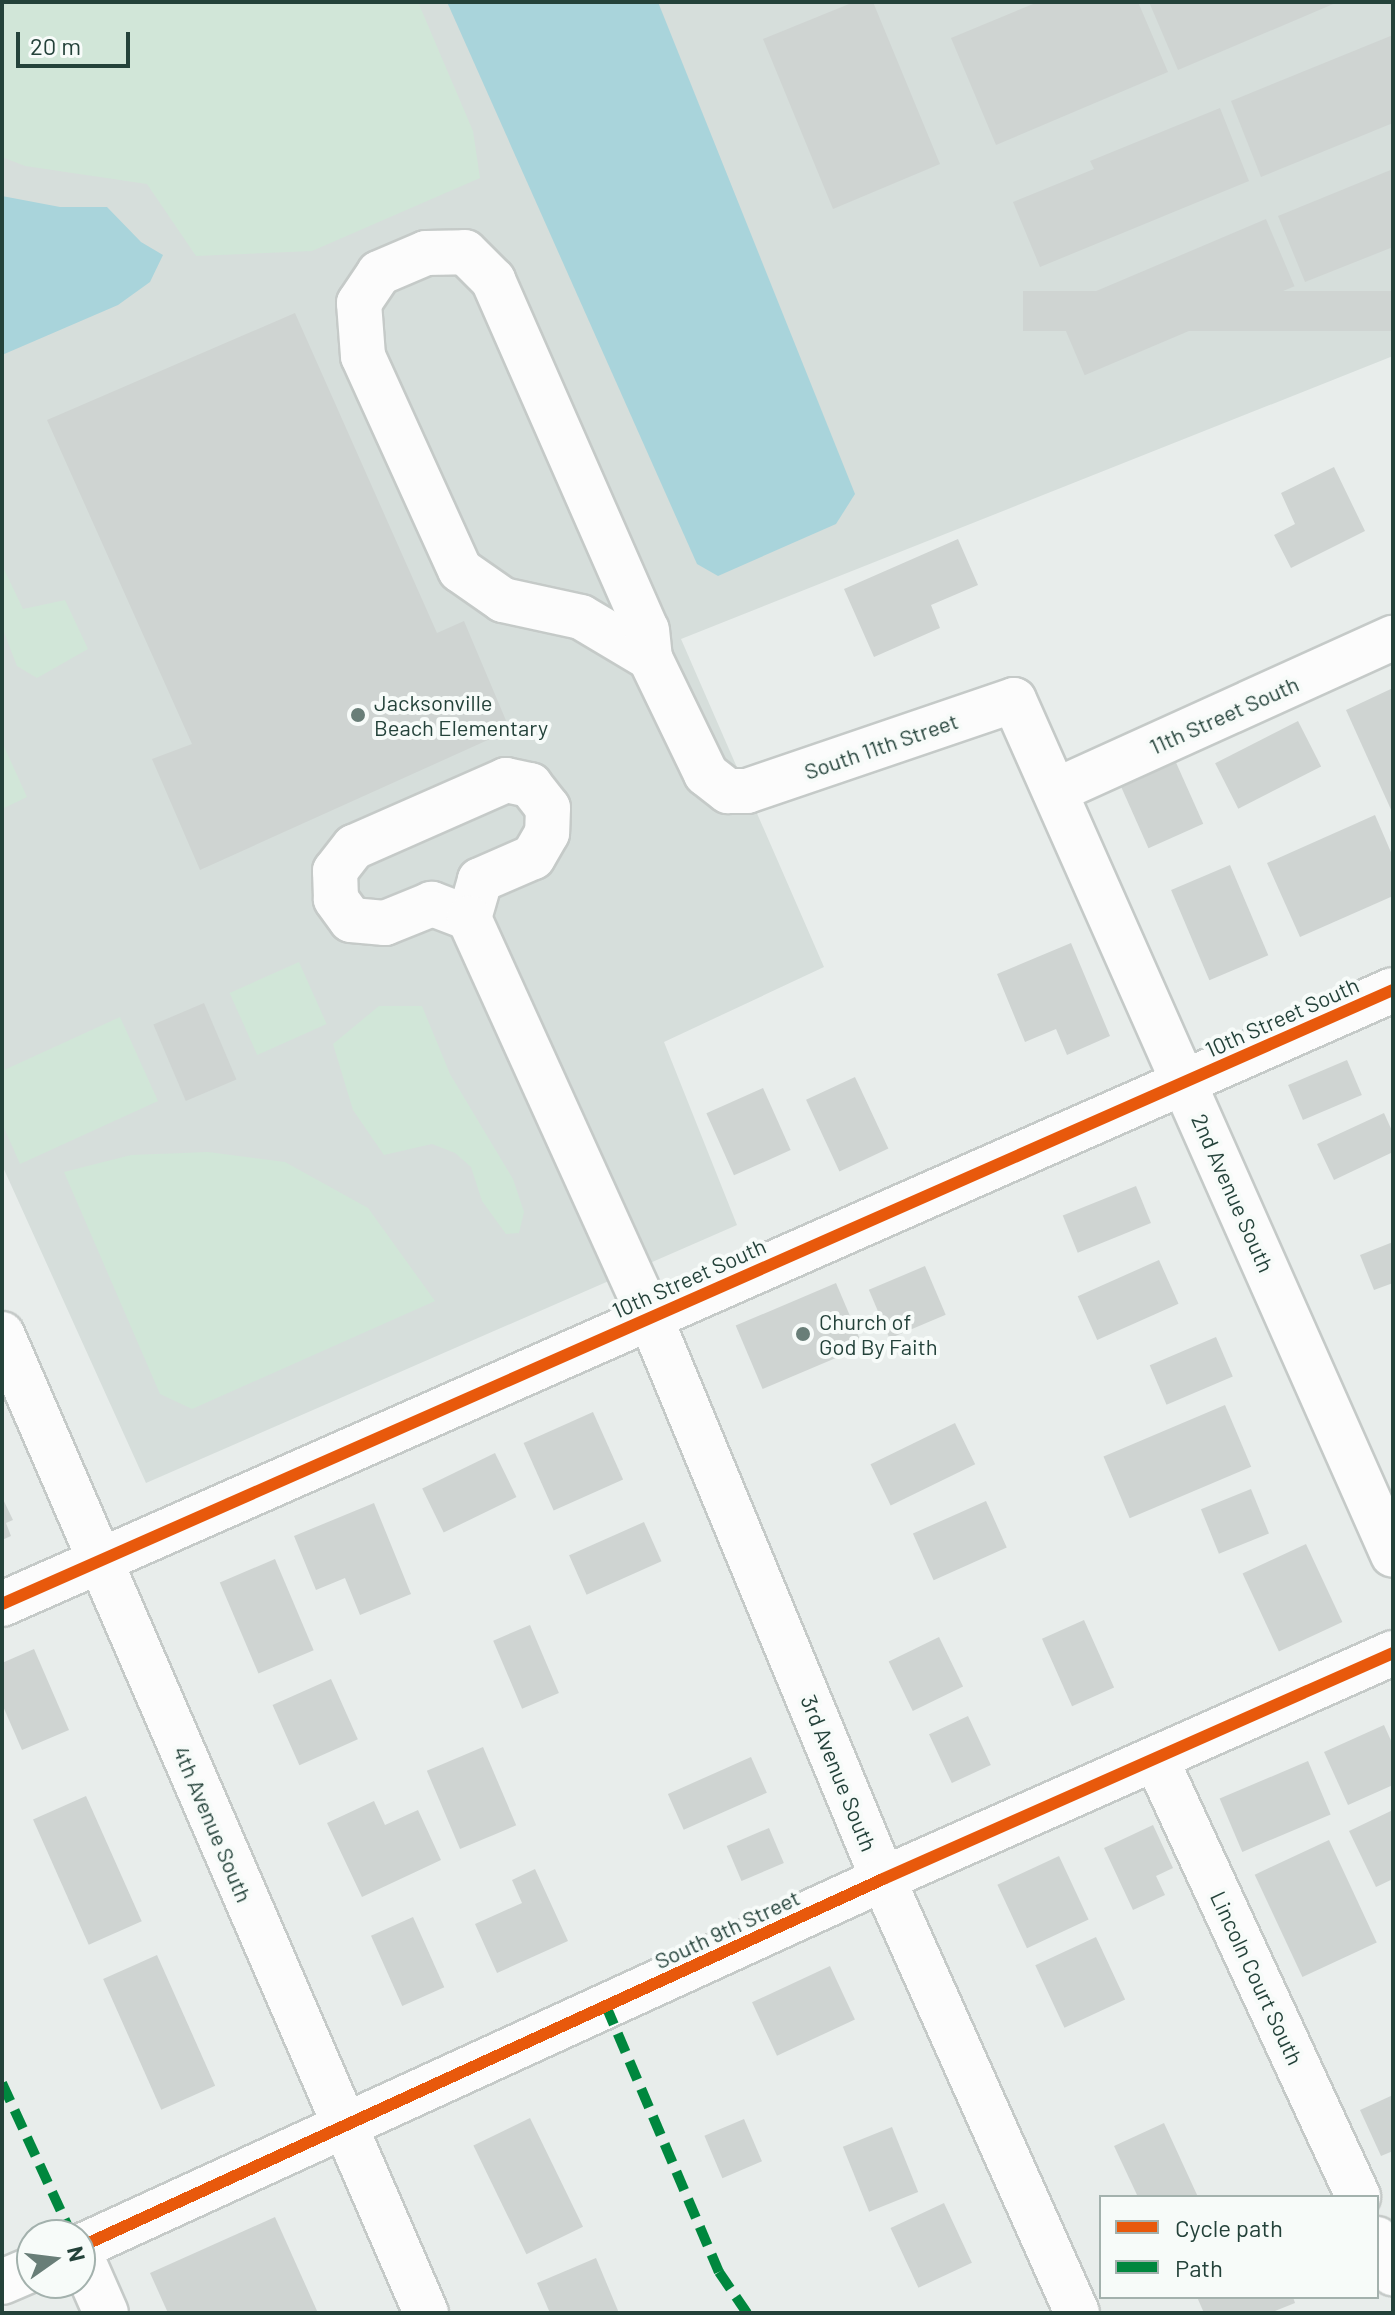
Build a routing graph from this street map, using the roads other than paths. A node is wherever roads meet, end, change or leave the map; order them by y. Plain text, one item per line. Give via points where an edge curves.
1 (1393, 638) edge
2 (650, 658) junction
3 (1014, 700) joint
4 (1055, 791) junction
5 (469, 918) junction
6 (1393, 990) edge
7 (1184, 1083) junction
8 (650, 1317) junction
9 (2, 1334) edge
10 (1393, 1555) edge
11 (99, 1559) junction
12 (2, 1604) edge
13 (1393, 1653) edge
14 (1156, 1759) junction
15 (883, 1879) junction
16 (343, 2126) junction
17 (1357, 2195) edge
18 (96, 2240) edge
19 (1379, 2243) edge
20 (1393, 2273) edge
21 (96, 2290) edge
22 (106, 2313) edge
23 (426, 2313) edge
24 (1077, 2313) edge

1 - 4 street, 11th Street South
2 - 2 street via 647,630 493,280 465,252 426,253 379,273 359,303 363,356 460,570 503,600 581,617
2 - 3 street, South 11th Street via 706,774 728,791 747,791
3 - 4 street, 2nd Avenue South
4 - 7 street, 2nd Avenue South
5 - 5 street via 480,880 533,857 547,833 548,808 530,785 506,780 354,847 335,871 336,899 351,920 385,923 432,904
5 - 8 street, 3rd Avenue South
6 - 7 street, 10th Street South
7 - 8 street, 10th Street South
7 - 10 street, 2nd Avenue South
8 - 11 street, 10th Street South
8 - 15 street, 3rd Avenue South
9 - 11 street, 4th Avenue South
11 - 12 street, 10th Street South
11 - 16 street, 4th Avenue South
13 - 14 street, South 9th Street
14 - 15 street, South 9th Street
14 - 17 street, Lincoln Court South
15 - 16 street, South 9th Street
15 - 24 street, 3rd Avenue South
16 - 18 street, South 9th Street
16 - 23 street, 4th Avenue South
19 - 20 street
21 - 22 street

